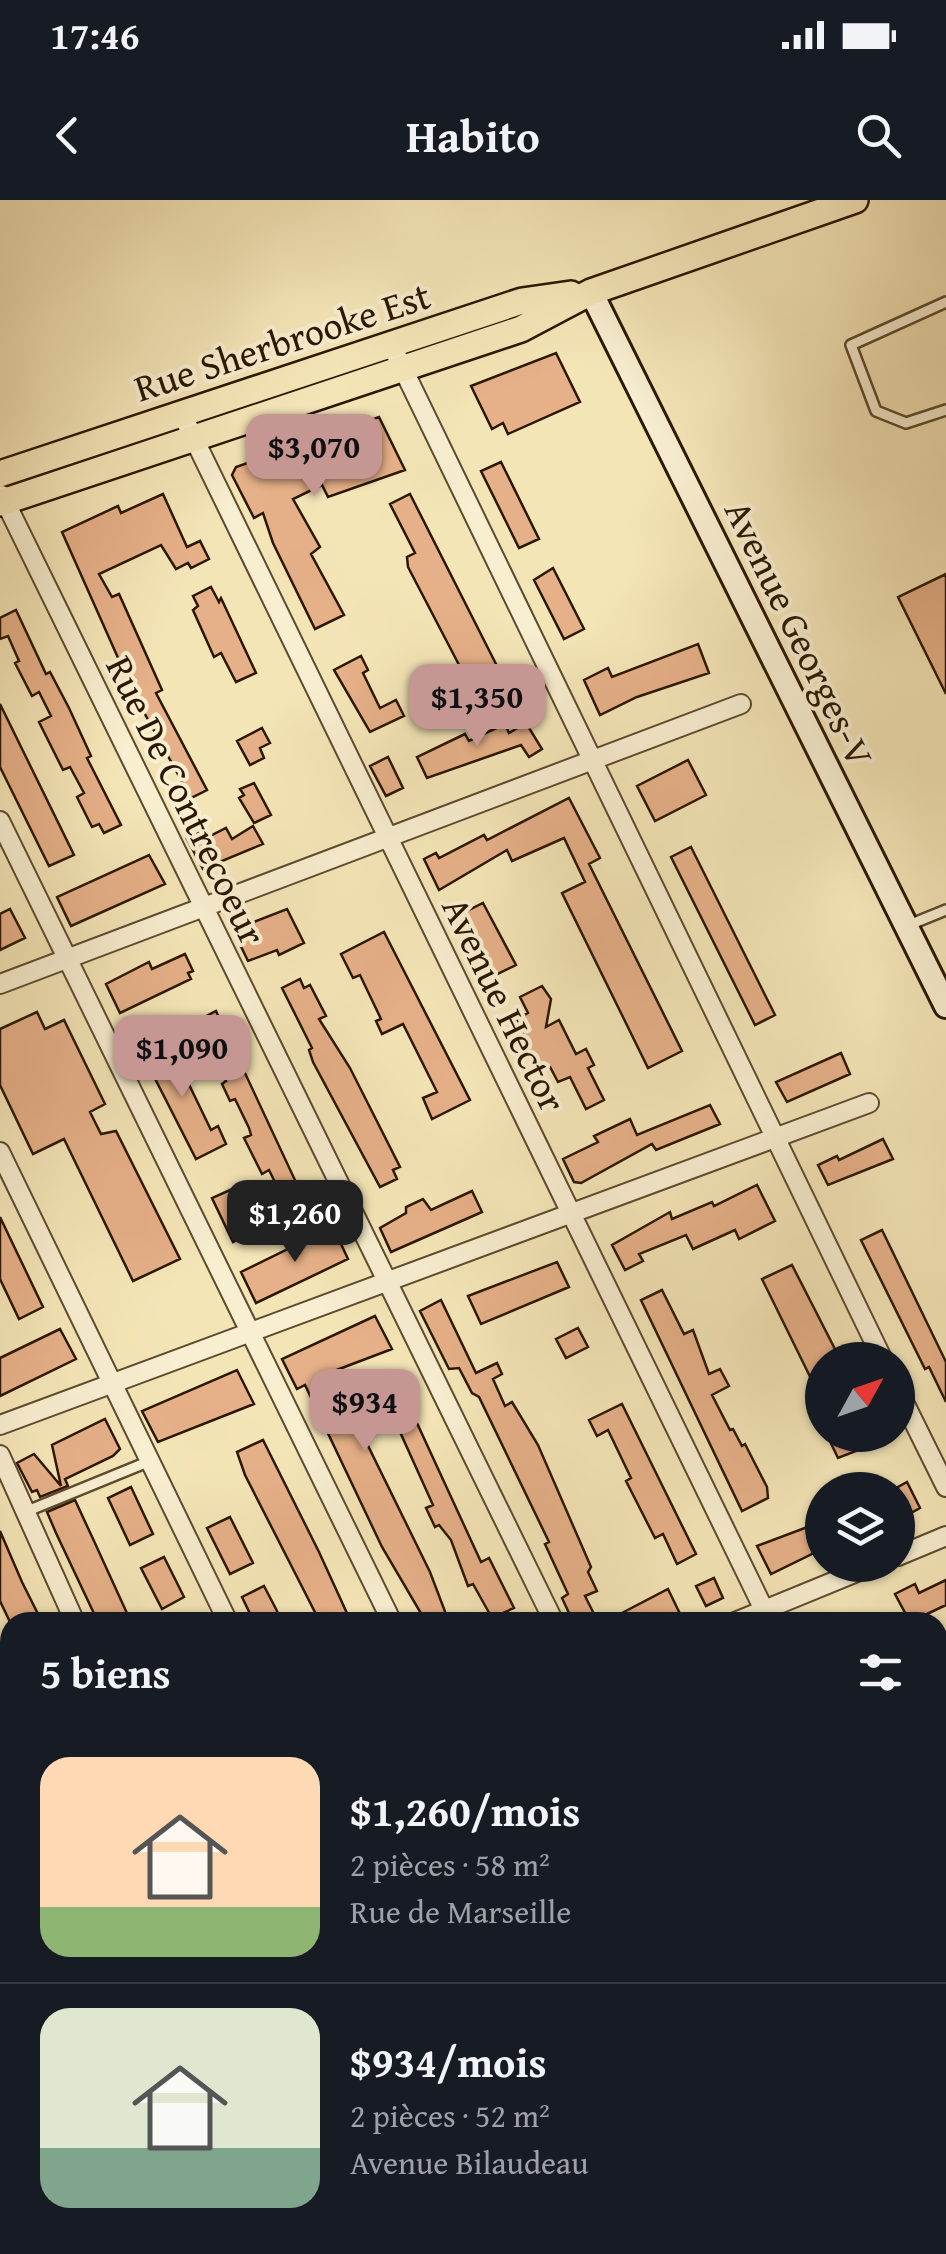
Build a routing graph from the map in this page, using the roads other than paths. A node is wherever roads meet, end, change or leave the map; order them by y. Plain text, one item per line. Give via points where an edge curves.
1 (855, 200) edge
2 (591, 292) junction
3 (946, 302) edge
4 (396, 356) junction
5 (946, 410) edge
6 (182, 414) junction
7 (194, 438) junction
8 (0, 474) edge
9 (2, 498) edge
10 (740, 704) dead end
11 (590, 761) junction
12 (0, 821) edge
13 (387, 838) junction
14 (204, 907) junction
15 (946, 910) edge
16 (906, 926) junction
17 (68, 958) junction
18 (0, 984) edge
19 (946, 1006) edge
20 (869, 1103) dead end
21 (772, 1140) junction
22 (0, 1152) edge
23 (570, 1211) junction
24 (386, 1280) junction
25 (249, 1330) junction
26 (873, 1342) edge
27 (112, 1383) junction
28 (915, 1424) edge
29 (0, 1425) edge
30 (0, 1455) edge
31 (150, 1461) junction
32 (946, 1487) edge
33 (25, 1512) junction
34 (946, 1536) edge
35 (915, 1549) edge
36 (838, 1582) edge
37 (70, 1612) edge
38 (223, 1612) edge
39 (387, 1612) edge
40 (549, 1612) edge
41 (765, 1612) edge
42 (775, 1612) edge

1 - 2 main road, Rue Sherbrooke Est
2 - 4 main road, Rue Sherbrooke Est via 522,301
2 - 16 street, Avenue Georges-V
3 - 5 lane via 851,345 876,411 906,423
4 - 6 main road, Rue Sherbrooke Est
4 - 7 main road, Rue Sherbrooke Est
4 - 11 street
6 - 7 street, Avenue Hector
6 - 8 main road, Rue Sherbrooke Est
7 - 9 main road, Rue Sherbrooke Est
7 - 13 street, Avenue Hector
9 - 14 street, Rue De Contrecoeur
10 - 11 street
11 - 13 street
11 - 21 street
12 - 17 street
13 - 14 street
13 - 23 street, Avenue Hector
14 - 17 street
14 - 24 street, Rue De Contrecoeur
15 - 16 lane
16 - 19 street, Avenue Georges-V
17 - 18 street
17 - 25 street
20 - 21 street
21 - 23 street
21 - 26 street
22 - 27 street
23 - 24 street
23 - 41 street, Avenue Hector
24 - 25 street
24 - 40 street, Rue De Contrecoeur
25 - 27 street
25 - 39 street
27 - 29 street
27 - 31 street
28 - 32 street
30 - 33 street
31 - 33 lane
31 - 38 street
33 - 37 street
34 - 35 street
36 - 42 street

